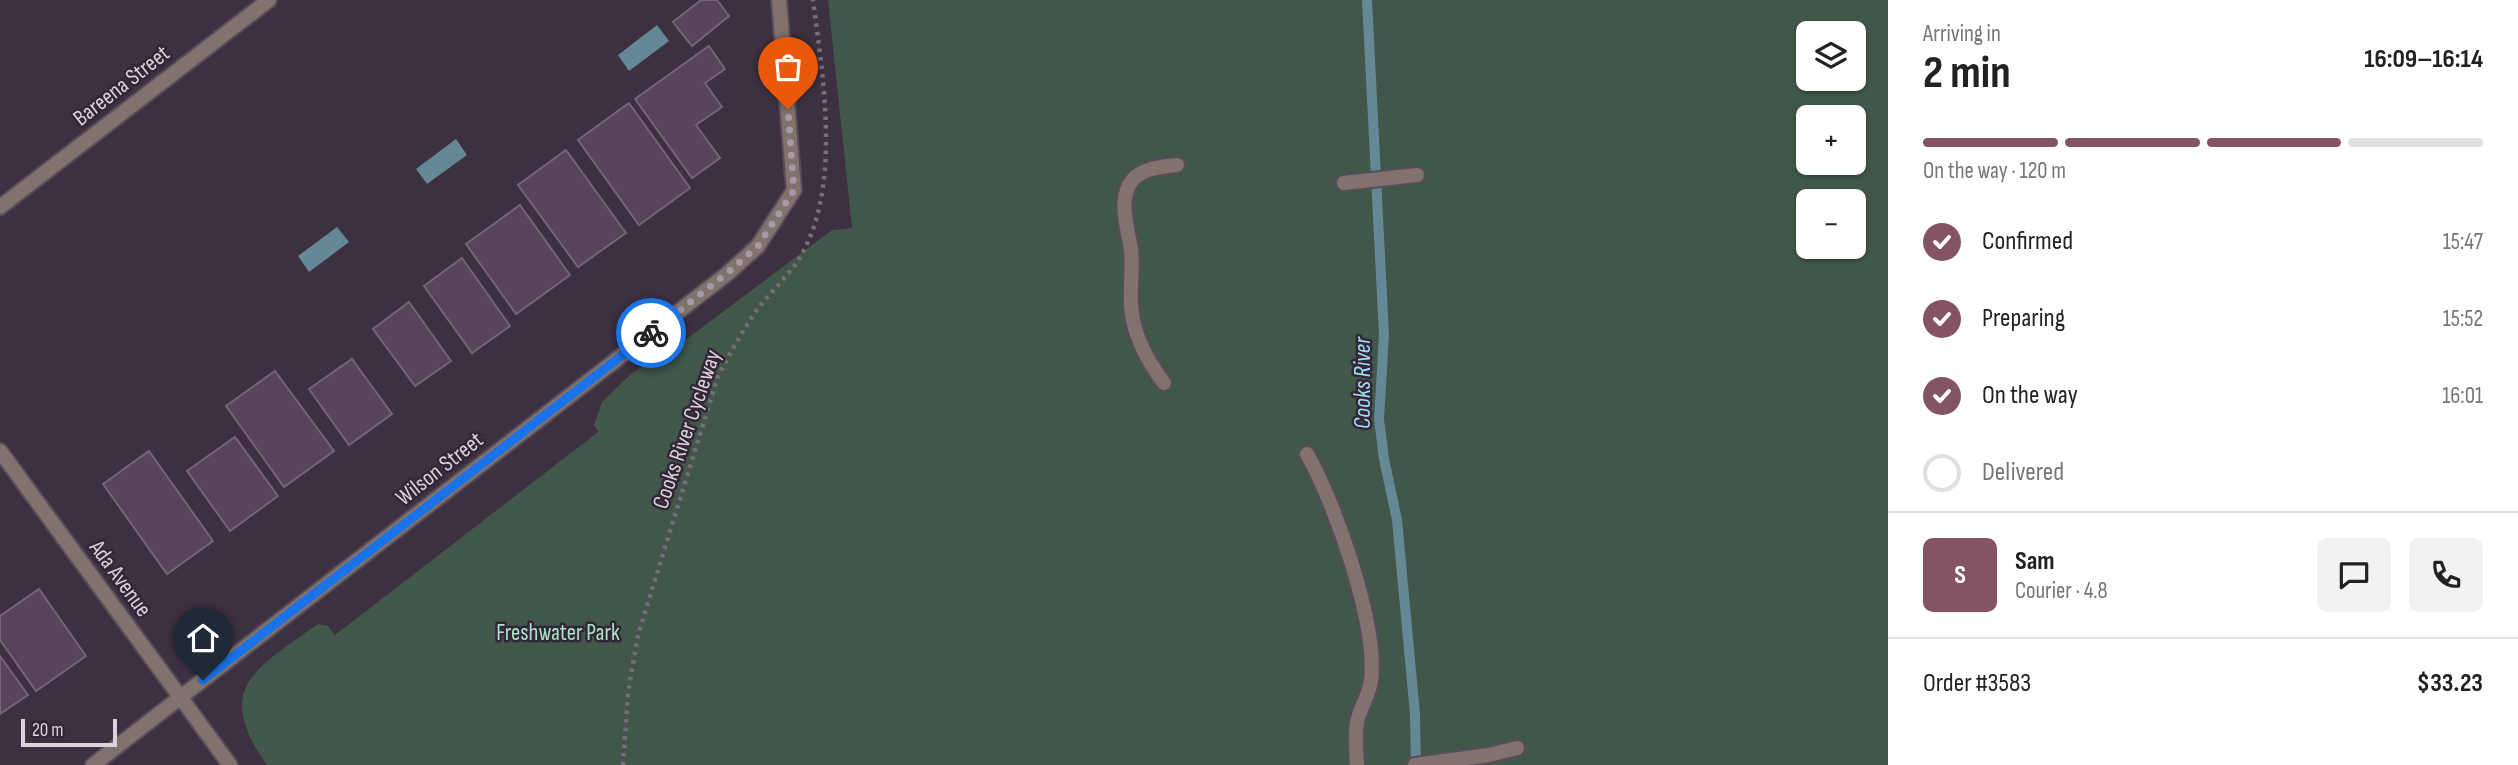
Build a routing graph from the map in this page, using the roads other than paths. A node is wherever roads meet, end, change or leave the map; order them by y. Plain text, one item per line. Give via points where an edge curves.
1 (269, 0) edge
2 (779, 0) edge
3 (1177, 165) dead end
4 (1417, 175) dead end
5 (1344, 183) dead end
6 (0, 207) edge
7 (1164, 383) dead end
8 (0, 451) edge
9 (1307, 454) dead end
10 (181, 697) junction
11 (1517, 748) dead end
12 (93, 765) edge
13 (230, 765) edge
14 (1357, 765) edge
15 (1415, 765) edge

1 - 6 street, Bareena Street
2 - 10 street, Wilson Street via 794,190 758,246
3 - 7 street via 1138,174 1129,183 1125,208 1132,260 1132,316 1149,360
4 - 5 street
8 - 10 street, Ada Avenue
9 - 14 street via 1319,474 1354,571 1369,640 1371,681 1357,720
10 - 12 street, Wilson Street
10 - 13 street, Ada Avenue
11 - 15 street

